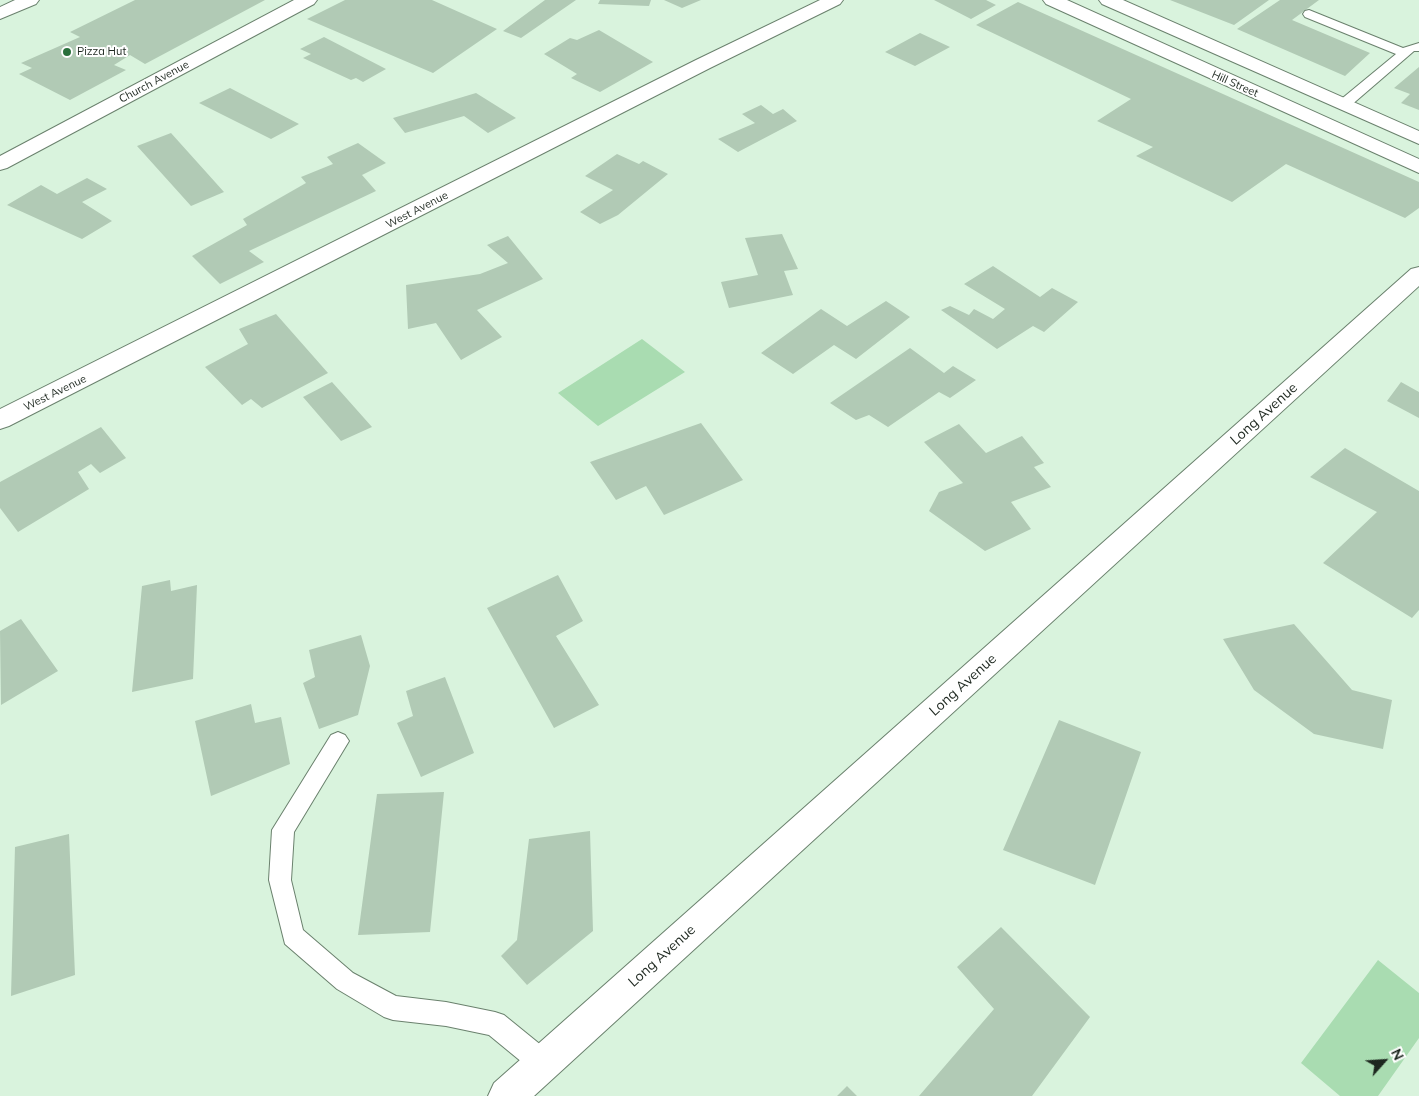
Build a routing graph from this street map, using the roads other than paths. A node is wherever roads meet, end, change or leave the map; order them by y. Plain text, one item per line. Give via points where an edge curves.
1 (30, 0) edge
2 (308, 0) edge
3 (834, 0) edge
4 (1052, 0) edge
5 (1108, 0) edge
6 (0, 14) edge
7 (1308, 14) dead end
8 (1419, 47) edge
9 (1405, 53) junction
10 (1344, 104) junction
11 (1419, 138) edge
12 (0, 164) edge
13 (1419, 167) edge
14 (1419, 274) edge
15 (0, 420) edge
16 (338, 742) dead end
17 (543, 1063) junction
18 (507, 1096) edge

1 - 6 street
2 - 12 street, Church Avenue
3 - 15 street, West Avenue
4 - 13 street, Hill Street
5 - 10 street, Hill Street
7 - 9 lane
8 - 9 lane via 1410,48
9 - 10 lane
10 - 11 street, Hill Street
14 - 17 street, Long Avenue
16 - 17 lane via 283,830 280,880 293,936 345,981 394,1008 495,1024
17 - 18 street, Long Avenue

